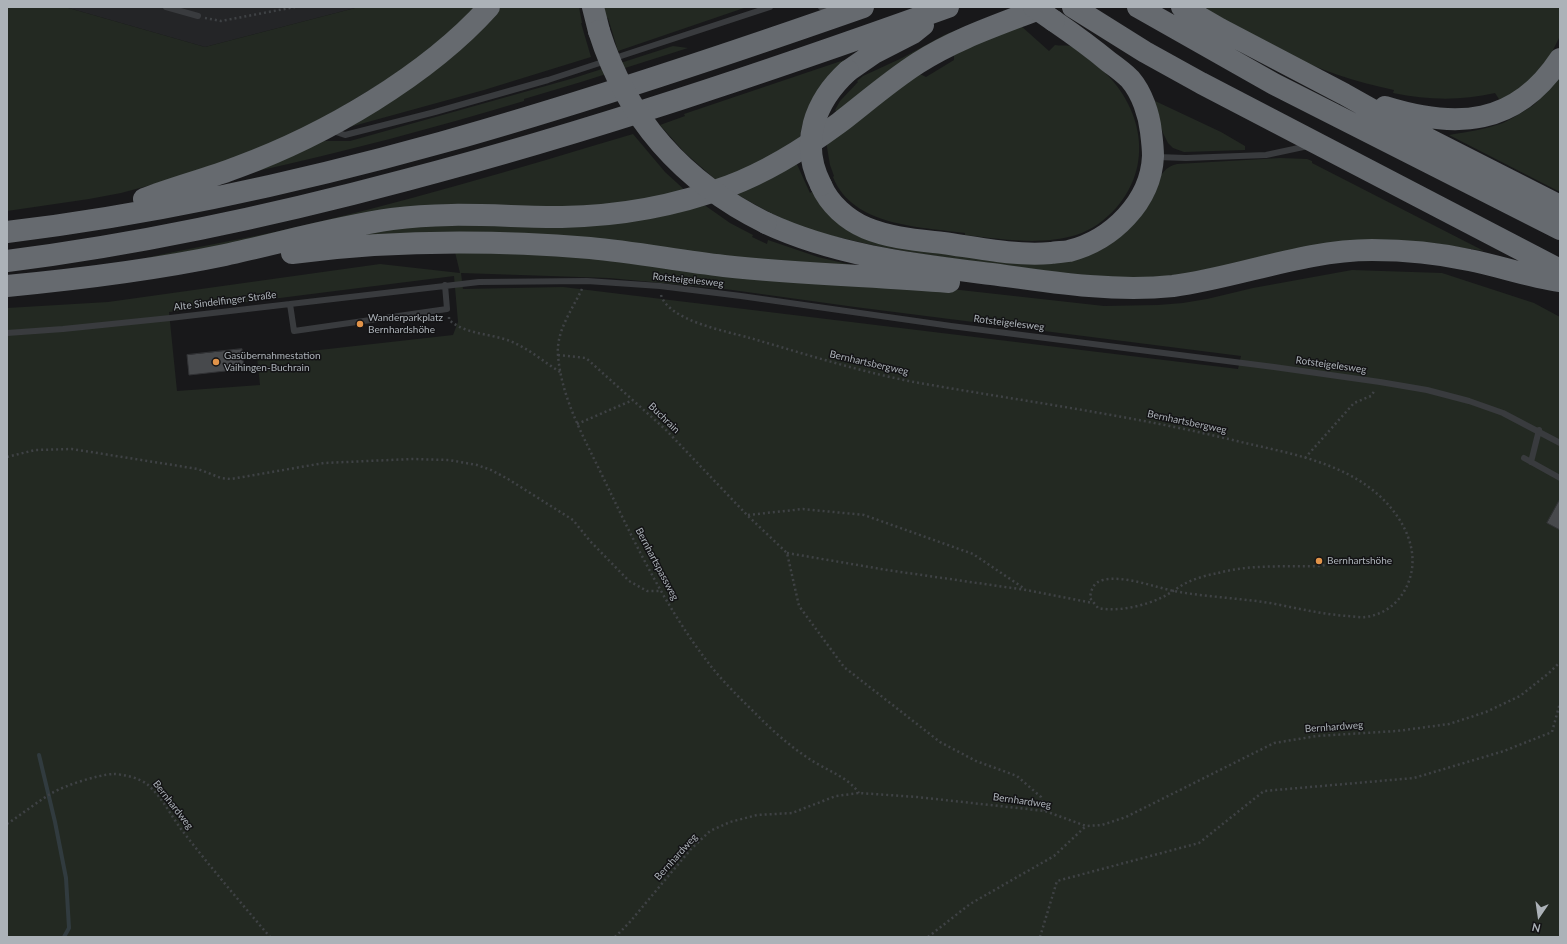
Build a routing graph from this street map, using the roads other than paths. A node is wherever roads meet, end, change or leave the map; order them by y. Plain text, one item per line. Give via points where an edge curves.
1 (166, 7) edge
2 (489, 7) edge
3 (593, 7) edge
4 (770, 7) edge
5 (820, 7) edge
6 (1034, 7) edge
7 (1138, 7) edge
8 (1182, 7) edge
9 (946, 8) edge
10 (1076, 9) edge
11 (854, 10) edge
12 (1049, 14) edge
13 (198, 16) road end
14 (1560, 59) edge
15 (1344, 94) junction
16 (324, 128) junction
17 (1318, 144) junction
18 (1153, 156) junction
19 (1560, 206) edge
20 (116, 217) junction
21 (1560, 229) edge
22 (7, 232) edge
23 (221, 256) junction
24 (7, 261) edge
25 (1560, 270) edge
26 (1018, 278) junction
27 (1560, 281) edge
28 (445, 285) junction
29 (7, 286) edge
30 (290, 304) junction
31 (7, 333) edge
32 (1538, 430) junction
33 (1560, 443) edge
34 (1524, 458) dead end
35 (1531, 462) junction
36 (1560, 478) edge

1 - 13 lane
2 - 16 highway via 422,67
3 - 26 highway, bridge via 599,31 617,78 644,124 665,150 688,172 742,211 807,240 856,253
4 - 16 lane via 563,75 435,112 345,135
5 - 11 lane
6 - 12 highway, bridge
7 - 21 highway via 1274,84
8 - 15 highway
9 - 18 highway, bridge via 913,33 874,53 848,71 823,100 812,133 814,168 829,199 846,216 878,233 901,238 1007,252 1068,251 1103,236 1118,226 1130,213 1146,185
9 - 24 highway via 670,102 432,174 234,222 122,244
10 - 17 highway via 1144,52
11 - 20 highway via 639,82 436,143 298,178
12 - 18 highway via 1131,80 1148,113
12 - 23 highway via 977,33 943,49 910,69 837,124 783,160 750,177 690,199 639,211 587,216 462,214 391,219
14 - 15 highway via 1551,73 1524,99 1504,110 1483,117 1439,119 1404,113
15 - 19 highway
16 - 20 highway via 238,168 144,198
17 - 18 lane via 1266,156
17 - 25 highway
20 - 22 highway
23 - 26 highway via 251,259 347,246 432,242 488,243 592,248 756,269 977,284
23 - 29 highway via 75,280
26 - 27 highway via 1106,287 1154,287 1198,282 1320,254 1377,250 1442,255
28 - 30 lane, Alte Sindelfinger Straße
28 - 30 lane via 447,309 294,331
28 - 32 lane, Rotsteigelesweg via 587,282 660,286 741,296 1380,382 1469,401 1503,413
30 - 31 lane, Alte Sindelfinger Straße
32 - 33 lane, Rotsteigelesweg
32 - 35 lane
34 - 35 lane
35 - 36 lane

